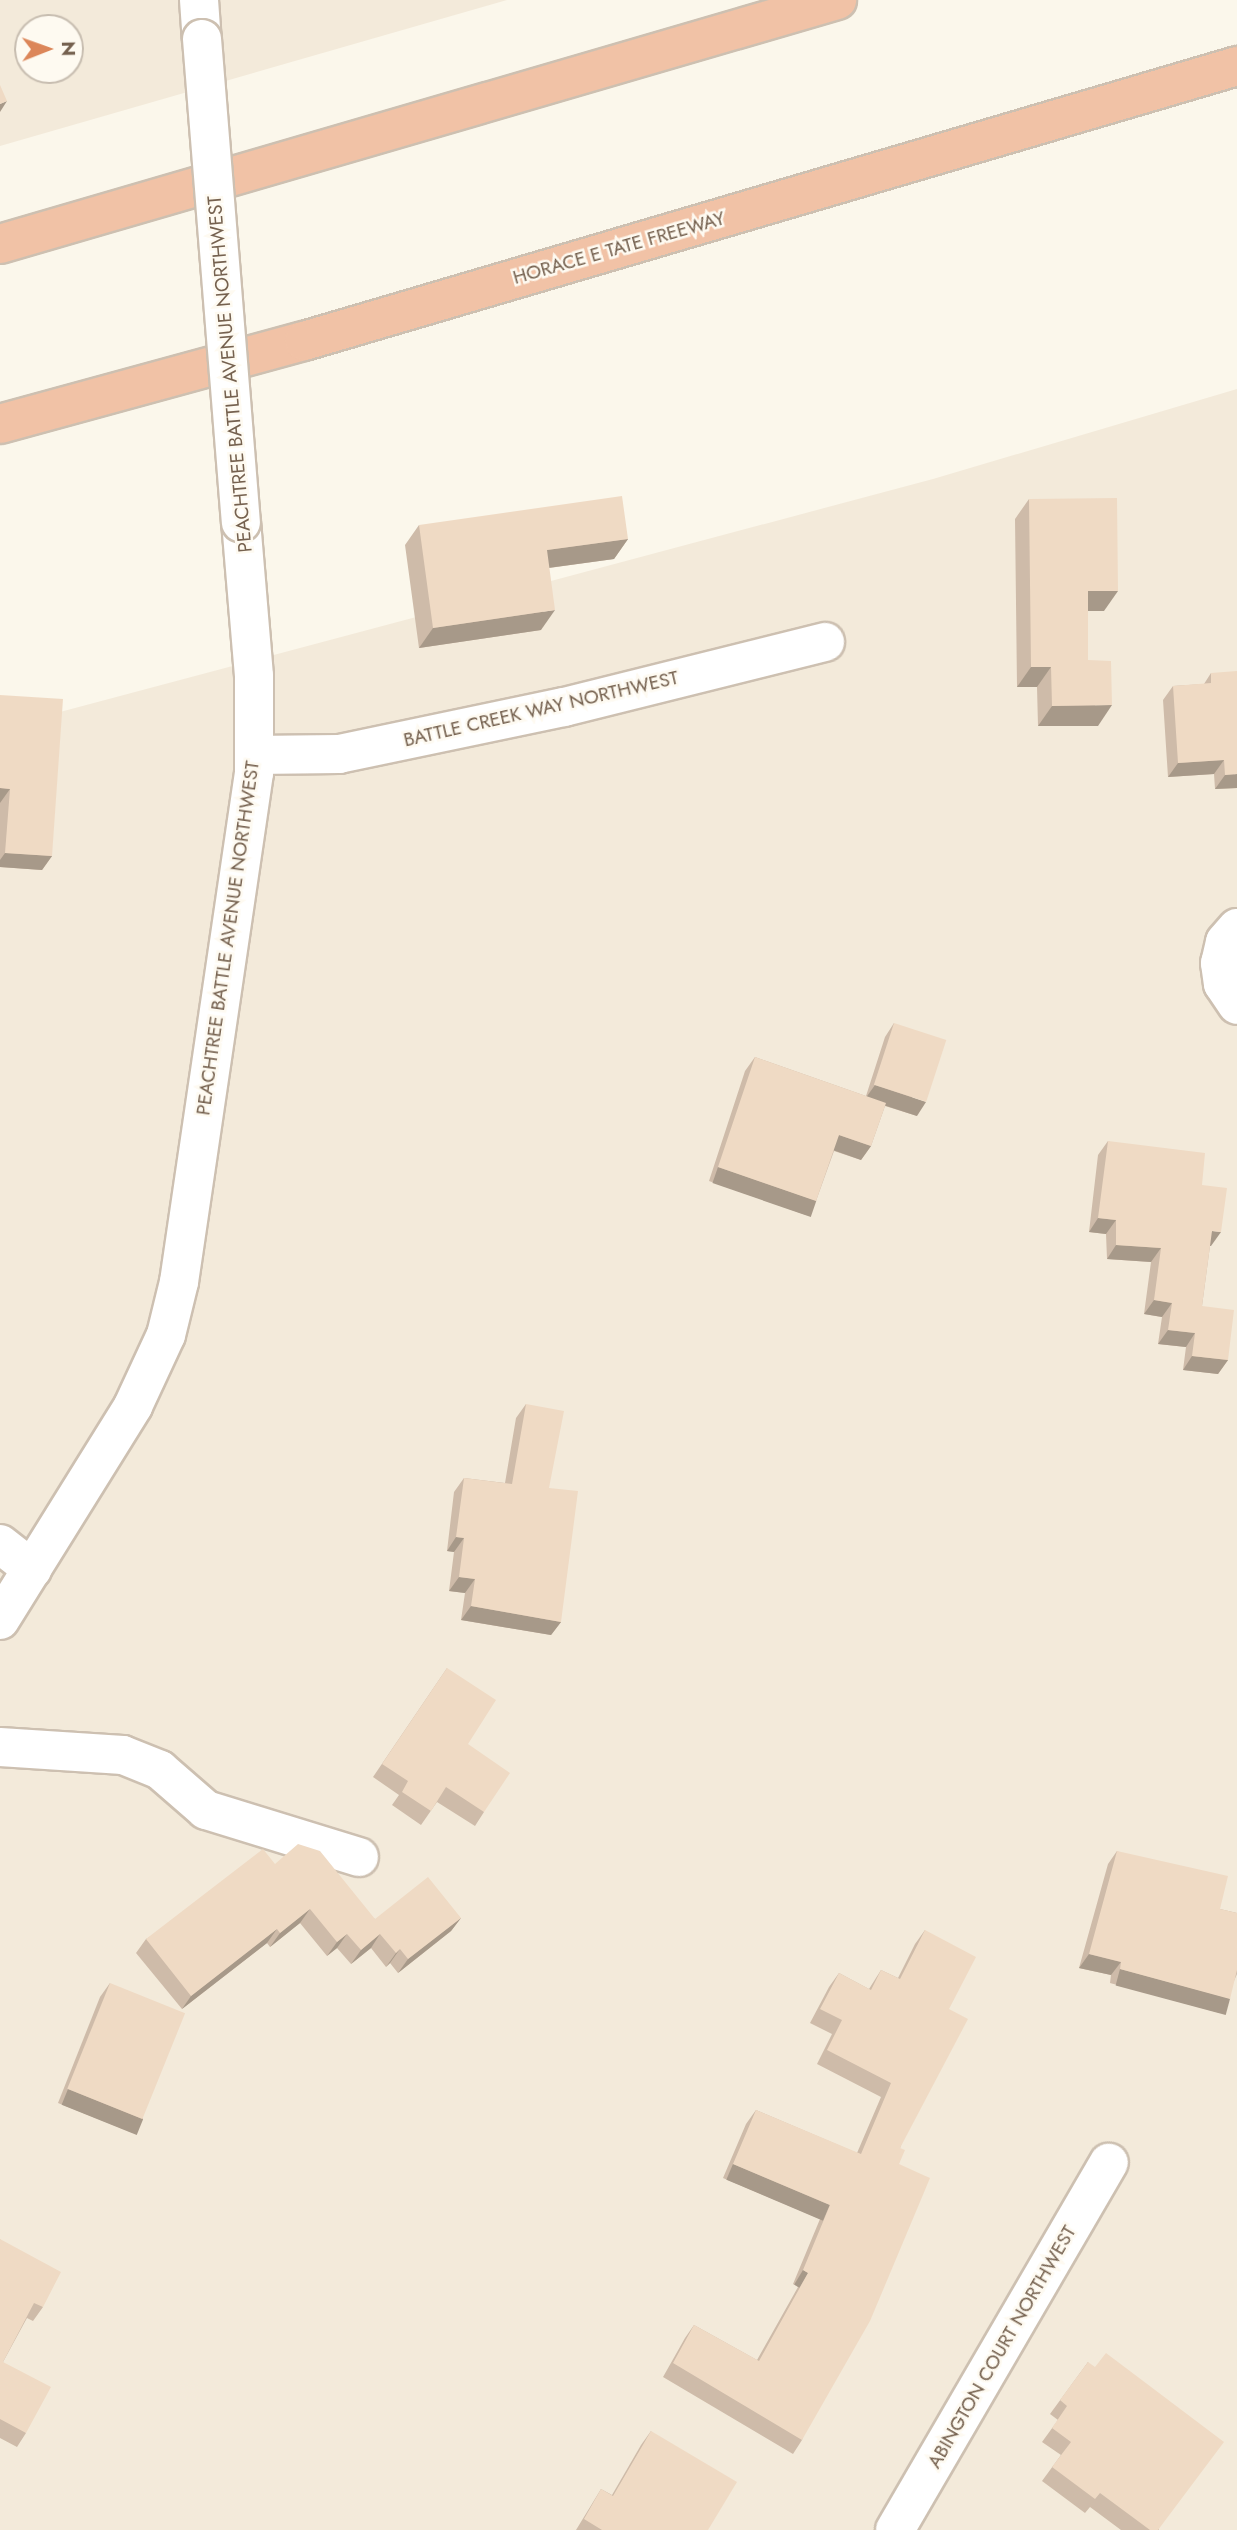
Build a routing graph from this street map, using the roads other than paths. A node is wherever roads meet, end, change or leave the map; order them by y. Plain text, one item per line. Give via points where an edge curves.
1 (199, 0) edge
2 (837, 0) edge
3 (1237, 66) edge
4 (0, 244) edge
5 (0, 424) edge
6 (825, 642) dead end
7 (254, 755) junction
8 (1237, 928) edge
9 (1237, 1005) edge
10 (0, 1544) edge
11 (32, 1569) junction
12 (0, 1620) edge
13 (0, 1747) edge
14 (359, 1857) dead end
15 (1109, 2163) dead end
16 (895, 2530) edge

1 - 7 street, PEACHTREE BATTLE AVENUE NORTHWEST, bridge via 254,676
2 - 4 highway
3 - 5 highway, HORACE E TATE FREEWAY via 304,341
6 - 7 street, BATTLE CREEK WAY NORTHWEST via 564,707 339,754
7 - 11 street, PEACHTREE BATTLE AVENUE NORTHWEST via 183,1255 166,1335 133,1406
8 - 9 street via 1226,942 1220,963 1223,984
10 - 11 street
11 - 12 street, PEACHTREE BATTLE AVENUE NORTHWEST
13 - 14 street via 123,1755 160,1770 206,1810
15 - 16 street, ABINGTON COURT NORTHWEST

